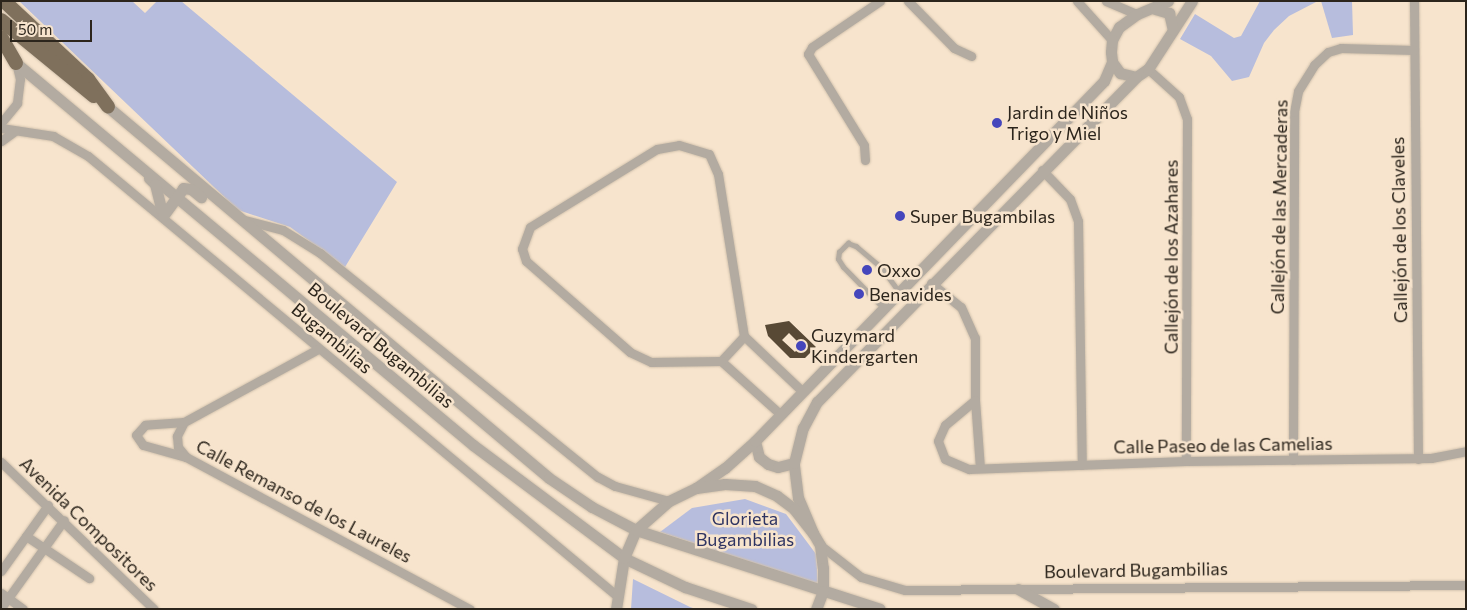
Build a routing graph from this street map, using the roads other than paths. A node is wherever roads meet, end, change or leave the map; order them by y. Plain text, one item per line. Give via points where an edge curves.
1 (4, 1) edge
2 (880, 1) edge
3 (908, 1) edge
4 (1077, 1) edge
5 (1106, 1) edge
6 (1168, 1) edge
7 (1192, 1) edge
8 (1414, 1) edge
9 (1155, 9) junction
10 (1137, 14) junction
11 (1, 20) edge
12 (1173, 30) junction
13 (1, 37) edge
14 (1112, 40) junction
15 (1, 50) edge
16 (1414, 50) junction
17 (971, 56) dead end
18 (1112, 62) junction
19 (16, 63) junction
20 (1148, 69) junction
21 (1136, 77) junction
22 (108, 107) junction
23 (1, 123) edge
24 (1, 128) edge
25 (15, 131) junction
26 (1, 141) edge
27 (864, 160) dead end
28 (140, 167) junction
29 (1042, 170) junction
30 (176, 196) junction
31 (233, 214) junction
32 (163, 216) junction
33 (931, 283) junction
34 (899, 291) junction
35 (883, 308) junction
36 (744, 336) junction
37 (318, 349) junction
38 (721, 361) junction
39 (802, 391) junction
40 (975, 400) junction
41 (779, 413) junction
42 (184, 422) junction
43 (755, 441) junction
44 (1466, 452) edge
45 (186, 457) junction
46 (1418, 459) junction
47 (1293, 460) junction
48 (1186, 461) junction
49 (1, 462) edge
50 (794, 463) junction
51 (1082, 465) junction
52 (980, 468) junction
53 (696, 488) junction
54 (669, 501) junction
55 (48, 504) junction
56 (64, 520) junction
57 (636, 530) junction
58 (813, 533) junction
59 (26, 536) junction
60 (820, 545) junction
61 (43, 549) junction
62 (624, 558) junction
63 (1, 571) edge
64 (89, 578) dead end
65 (1466, 585) edge
66 (1018, 589) junction
67 (823, 591) junction
68 (616, 595) junction
69 (5, 596) edge
70 (1, 608) edge
71 (616, 608) edge
72 (23, 609) edge
73 (154, 609) edge
74 (470, 609) edge
75 (751, 609) edge
76 (816, 609) edge
77 (880, 609) edge
78 (1054, 609) edge

1 - 22 highway via 88,79
2 - 27 street via 812,47 808,54 864,145
3 - 17 street via 954,48
4 - 14 street
5 - 10 street
6 - 9 street
7 - 12 street
8 - 16 street, Callejón de los Claveles
9 - 10 street
9 - 12 street via 1169,13
10 - 14 street via 1119,27
11 - 22 highway
12 - 20 street
13 - 19 highway
14 - 18 street
15 - 19 highway
16 - 46 street, Callejón de los Claveles
16 - 47 street, Callejón de las Mercaderas via 1341,48 1328,52 1314,64 1298,91 1294,112
18 - 21 street via 1120,73
18 - 34 street via 1104,81
19 - 23 street via 20,79 17,103
19 - 28 street, Boulevard Bugambilias
20 - 21 street
20 - 48 street, Callejón de los Azahares via 1179,97 1187,118
21 - 29 street
22 - 31 street, Boulevard Bugambilias
24 - 25 street, Bugambilias
25 - 26 street
25 - 32 street, Bugambilias via 39,132 72,145
28 - 30 street, Boulevard Bugambilias
28 - 32 street via 155,184
29 - 33 street
29 - 51 street via 1070,199 1078,221
30 - 31 street via 189,188
30 - 32 street
30 - 62 street, Boulevard Bugambilias via 473,445
31 - 54 street, Boulevard Bugambilias via 282,230 320,253 598,478
31 - 57 street, Boulevard Bugambilias via 549,478 592,507
32 - 37 street, Bugambilias
33 - 40 street via 954,300 972,327 975,338
33 - 50 street via 817,402 804,428
34 - 35 street
34 - 35 lane via 882,268 856,246 848,243 839,252 838,259 843,267
35 - 39 street
36 - 38 street
36 - 38 street via 718,174 710,154 669,144 530,227 522,249 526,261 630,352 651,362
36 - 39 street
37 - 42 street, Calle Remanso de los Laureles
37 - 68 street, Bugambilias
38 - 41 street
39 - 41 street
40 - 52 street
40 - 52 street, Calle Paseo de las Camelias via 942,430 938,447 950,463 963,468
41 - 43 street
42 - 45 street, Calle Remanso de los Laureles via 178,431 177,441
42 - 45 street via 145,425 136,435 143,445
43 - 50 street via 759,457 768,464 784,467
43 - 53 street
44 - 46 street, Calle Paseo de las Camelias
45 - 74 street, Calle Remanso de los Laureles
46 - 47 street, Calle Paseo de las Camelias
47 - 48 street, Calle Paseo de las Camelias
48 - 51 street, Calle Paseo de las Camelias
49 - 55 street, Avenida Compositores
50 - 58 street via 798,498
51 - 52 street, Calle Paseo de las Camelias
53 - 54 street
53 - 58 street via 725,484 756,486 794,509
54 - 57 street
55 - 56 street, Avenida Compositores
55 - 59 street
56 - 61 street
56 - 73 street, Avenida Compositores
57 - 62 street
57 - 67 street, Boulevard Bugambilias
58 - 60 street
59 - 61 street
59 - 63 street
60 - 66 street, Boulevard Bugambilias via 850,570 890,587 905,590
60 - 67 street
61 - 64 street
61 - 69 street
62 - 68 street
62 - 75 street, Boulevard Bugambilias via 685,587
65 - 66 street, Boulevard Bugambilias
66 - 78 street
67 - 76 street
67 - 77 street, Boulevard Bugambilias
68 - 71 street
69 - 70 street
69 - 72 street

